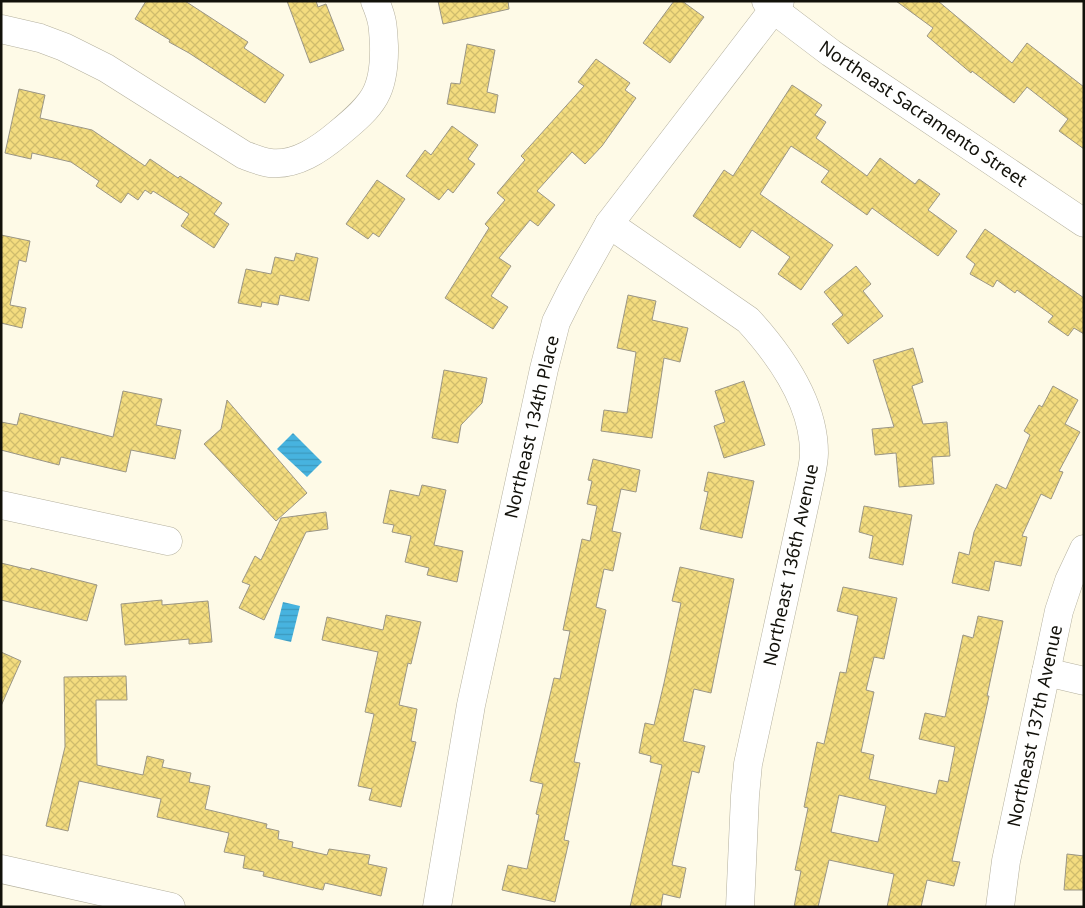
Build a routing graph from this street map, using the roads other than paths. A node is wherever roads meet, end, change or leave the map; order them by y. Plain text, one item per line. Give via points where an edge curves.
1 (375, 1) edge
2 (773, 4) edge
3 (1, 30) edge
4 (1084, 223) edge
5 (608, 224) junction
6 (1, 505) edge
7 (168, 540) dead end
8 (1084, 549) edge
9 (1046, 672) junction
10 (1084, 681) edge
11 (1, 869) edge
12 (170, 907) edge
13 (438, 907) edge
14 (740, 907) edge
15 (1000, 907) edge

1 - 3 street via 383,20 384,68 379,88 360,116 319,149 290,162 270,163 244,155 106,68 73,51 40,38
2 - 4 street, Northeast Sacramento Street via 839,58
2 - 5 street, Northeast 134th Place
5 - 13 street, Northeast 134th Place via 556,322 546,360 471,705
5 - 14 street, Northeast 136th Avenue via 748,320 766,339 786,369 811,424 814,453 809,484 748,764
6 - 7 street
8 - 9 street, Northeast 137th Avenue via 1068,581
9 - 10 street
9 - 15 street, Northeast 137th Avenue via 1006,861
11 - 12 street

